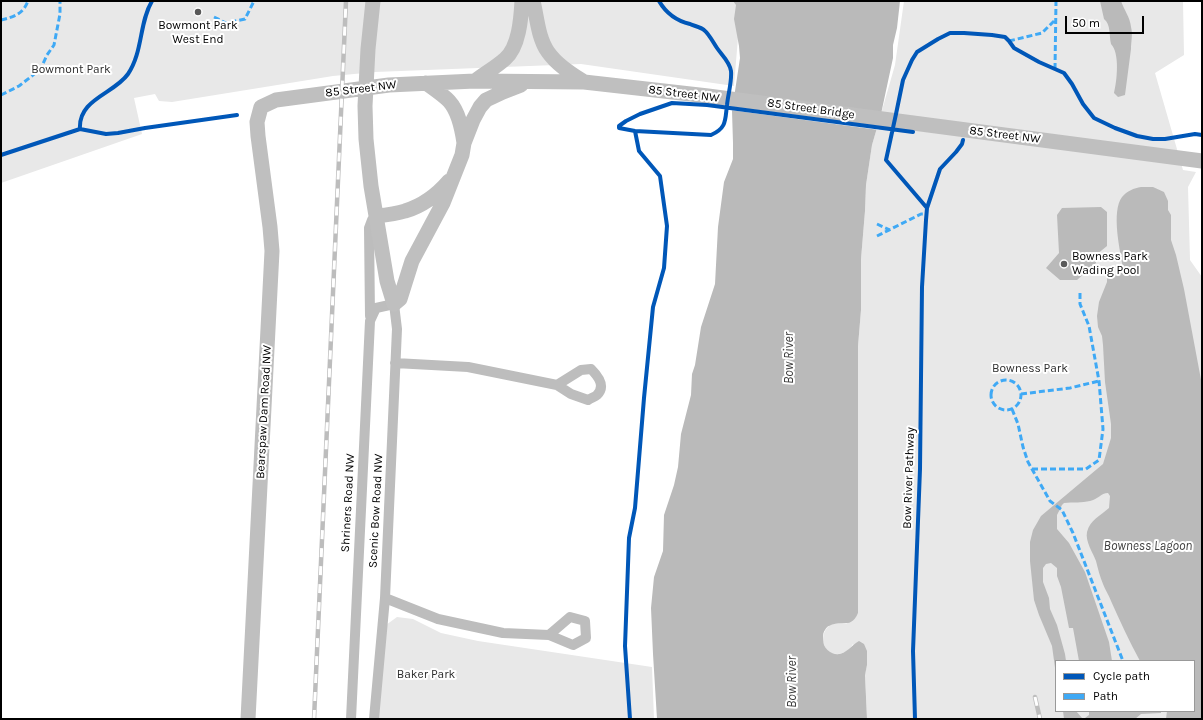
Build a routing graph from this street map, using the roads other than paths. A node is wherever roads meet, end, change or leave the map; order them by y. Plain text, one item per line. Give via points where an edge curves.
1 (373, 1) edge
2 (522, 1) edge
3 (533, 1) edge
4 (475, 81) junction
5 (531, 82) junction
6 (584, 82) junction
7 (426, 83) junction
8 (261, 107) joint
9 (464, 143) junction
10 (1202, 161) edge
11 (453, 177) junction
12 (376, 216) junction
13 (394, 304) junction
14 (370, 321) junction
15 (395, 363) junction
16 (557, 385) dead end
17 (385, 598) junction
18 (549, 634) dead end
19 (247, 716) edge
20 (350, 719) edge
21 (374, 719) edge

1 - 12 street via 365,106 366,139
2 - 4 street via 516,42 506,58
3 - 6 street via 542,40 548,52 562,67
4 - 5 street, 85 Street NW
4 - 7 street, 85 Street NW
5 - 6 street, 85 Street NW
5 - 9 street via 486,100 473,120
6 - 10 street, 85 Street NW
7 - 8 street, 85 Street NW via 301,96 276,100
7 - 9 street via 450,102 461,126
8 - 19 street, Bearspaw Dam Road NW via 257,122 258,136 272,251
9 - 11 street
11 - 12 street via 439,192 422,204 405,211
11 - 13 street via 443,203 412,261 400,299
12 - 13 street via 387,281
12 - 14 street, Shriners Road NW via 369,228
13 - 14 street via 376,308
13 - 15 street, Scenic Bow Road NW via 397,329
14 - 20 street, Shriners Road NW
15 - 16 street via 468,367
15 - 17 street, Scenic Bow Road NW
17 - 18 street via 438,619 502,634
17 - 21 street, Scenic Bow Road NW

